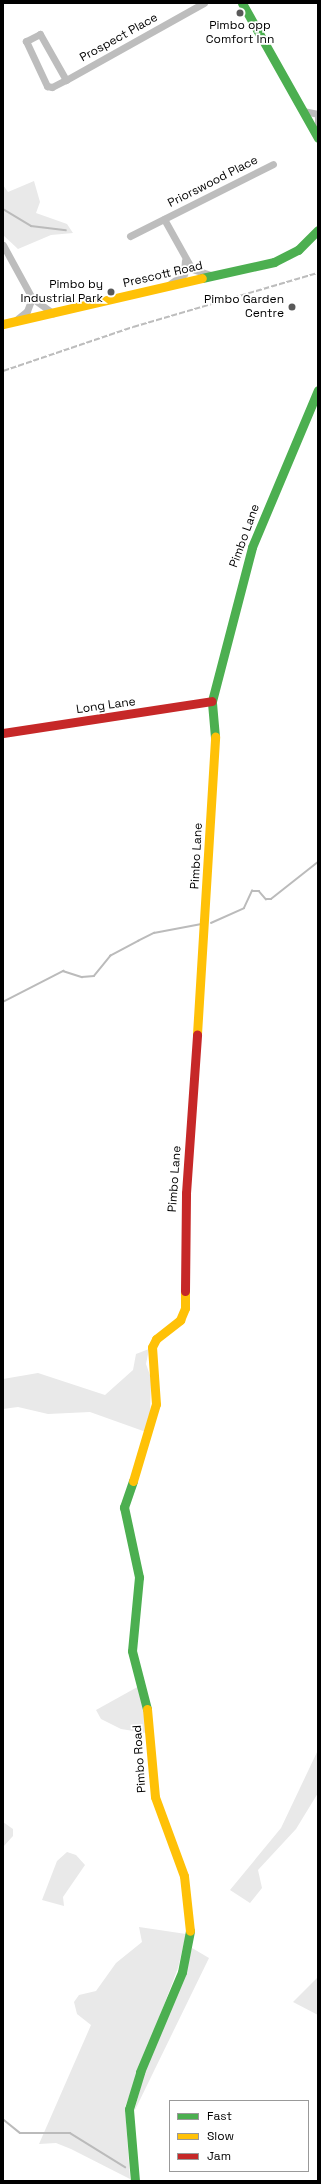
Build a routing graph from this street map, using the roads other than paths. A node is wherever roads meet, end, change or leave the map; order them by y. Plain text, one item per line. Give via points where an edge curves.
1 (204, 3) edge
2 (242, 3) edge
3 (66, 80) junction
4 (303, 111) junction
5 (318, 115) edge
6 (318, 131) edge
7 (318, 138) edge
8 (272, 164) dead end
9 (164, 219) junction
10 (318, 230) edge
11 (130, 236) dead end
12 (3, 245) edge
13 (6, 257) edge
14 (184, 258) junction
15 (216, 275) junction
16 (159, 288) junction
17 (32, 298) junction
18 (53, 313) junction
19 (8, 323) edge
20 (318, 390) edge
21 (212, 701) junction
22 (3, 733) edge
23 (163, 1333) joint
24 (135, 2181) edge

1 - 3 street, Prospect Place
2 - 4 street
3 - 3 street, Prospect Place via 47,86 26,41 40,34
4 - 5 street
4 - 7 street
5 - 6 street
8 - 9 street, Priorswood Place
9 - 11 street, Priorswood Place
9 - 14 street, Priorswood Place
10 - 15 street, Prescott Road via 304,245 283,258
12 - 13 street
13 - 17 street
14 - 15 street, Priorswood Place via 197,272
14 - 16 street via 185,271 181,278
15 - 16 street, Prescott Road
16 - 18 street, Prescott Road
17 - 18 street
17 - 19 street via 27,311
18 - 19 street, Prescott Road
20 - 21 street, Pimbo Lane via 252,547
21 - 22 street, Long Lane
21 - 23 street, Pimbo Lane via 216,717 214,771 186,1193 185,1308 180,1320
23 - 24 street, Pimbo Road via 152,1347 158,1392 152,1423 125,1502 124,1515 139,1577 132,1651 146,1697 155,1797 184,1876 190,1940 129,2109

